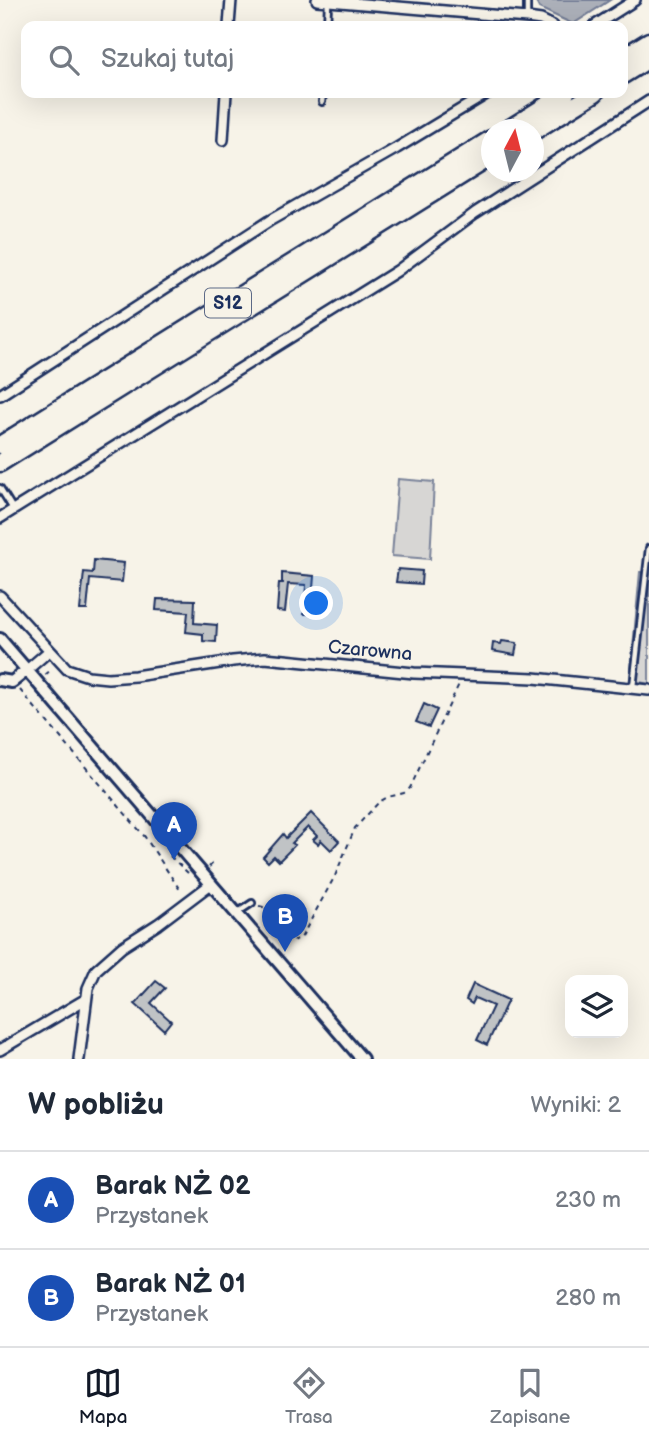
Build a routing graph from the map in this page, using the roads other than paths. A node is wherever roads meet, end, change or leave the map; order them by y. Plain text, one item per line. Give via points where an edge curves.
1 (231, 0) edge
2 (317, 0) edge
3 (527, 0) edge
4 (328, 1) edge
5 (629, 1) edge
6 (527, 18) junction
7 (229, 21) edge
8 (327, 21) edge
9 (543, 21) edge
10 (601, 21) edge
11 (649, 41) edge
12 (628, 54) edge
13 (649, 59) edge
14 (628, 72) edge
15 (226, 98) edge
16 (322, 98) edge
17 (480, 98) edge
18 (558, 98) edge
19 (586, 98) edge
20 (649, 101) edge
21 (322, 102) dead end
22 (525, 119) edge
23 (544, 125) edge
24 (223, 140) dead end
25 (481, 146) edge
26 (481, 164) edge
27 (0, 395) edge
28 (0, 445) edge
29 (0, 463) edge
30 (0, 488) edge
31 (13, 509) junction
32 (0, 518) edge
33 (649, 548) edge
34 (0, 596) edge
35 (0, 639) edge
36 (49, 651) junction
37 (27, 670) junction
38 (0, 680) edge
39 (633, 687) junction
40 (649, 690) edge
41 (211, 884) junction
42 (252, 902) road end
43 (236, 913) junction
44 (86, 999) junction
45 (0, 1050) edge
46 (79, 1059) edge
47 (362, 1059) edge

1 - 7 street
2 - 4 street
3 - 6 lane
4 - 6 street
4 - 8 lane
5 - 10 street
6 - 9 street
11 - 12 highway
13 - 14 highway
15 - 24 street
16 - 21 lane
17 - 27 street via 269,221
18 - 22 highway
19 - 23 highway
20 - 31 street via 475,213 397,271
25 - 28 highway, S12
26 - 29 highway, S12
30 - 31 lane
31 - 32 street
33 - 39 lane
34 - 36 street
35 - 37 street
36 - 37 street
36 - 39 street, Czarowna via 67,669 108,678 265,659
37 - 38 street via 12,682
37 - 41 street
39 - 40 street, Czarowna
41 - 43 street
41 - 44 street via 107,958 91,979
42 - 43 lane
43 - 47 street
44 - 45 street
44 - 46 street

